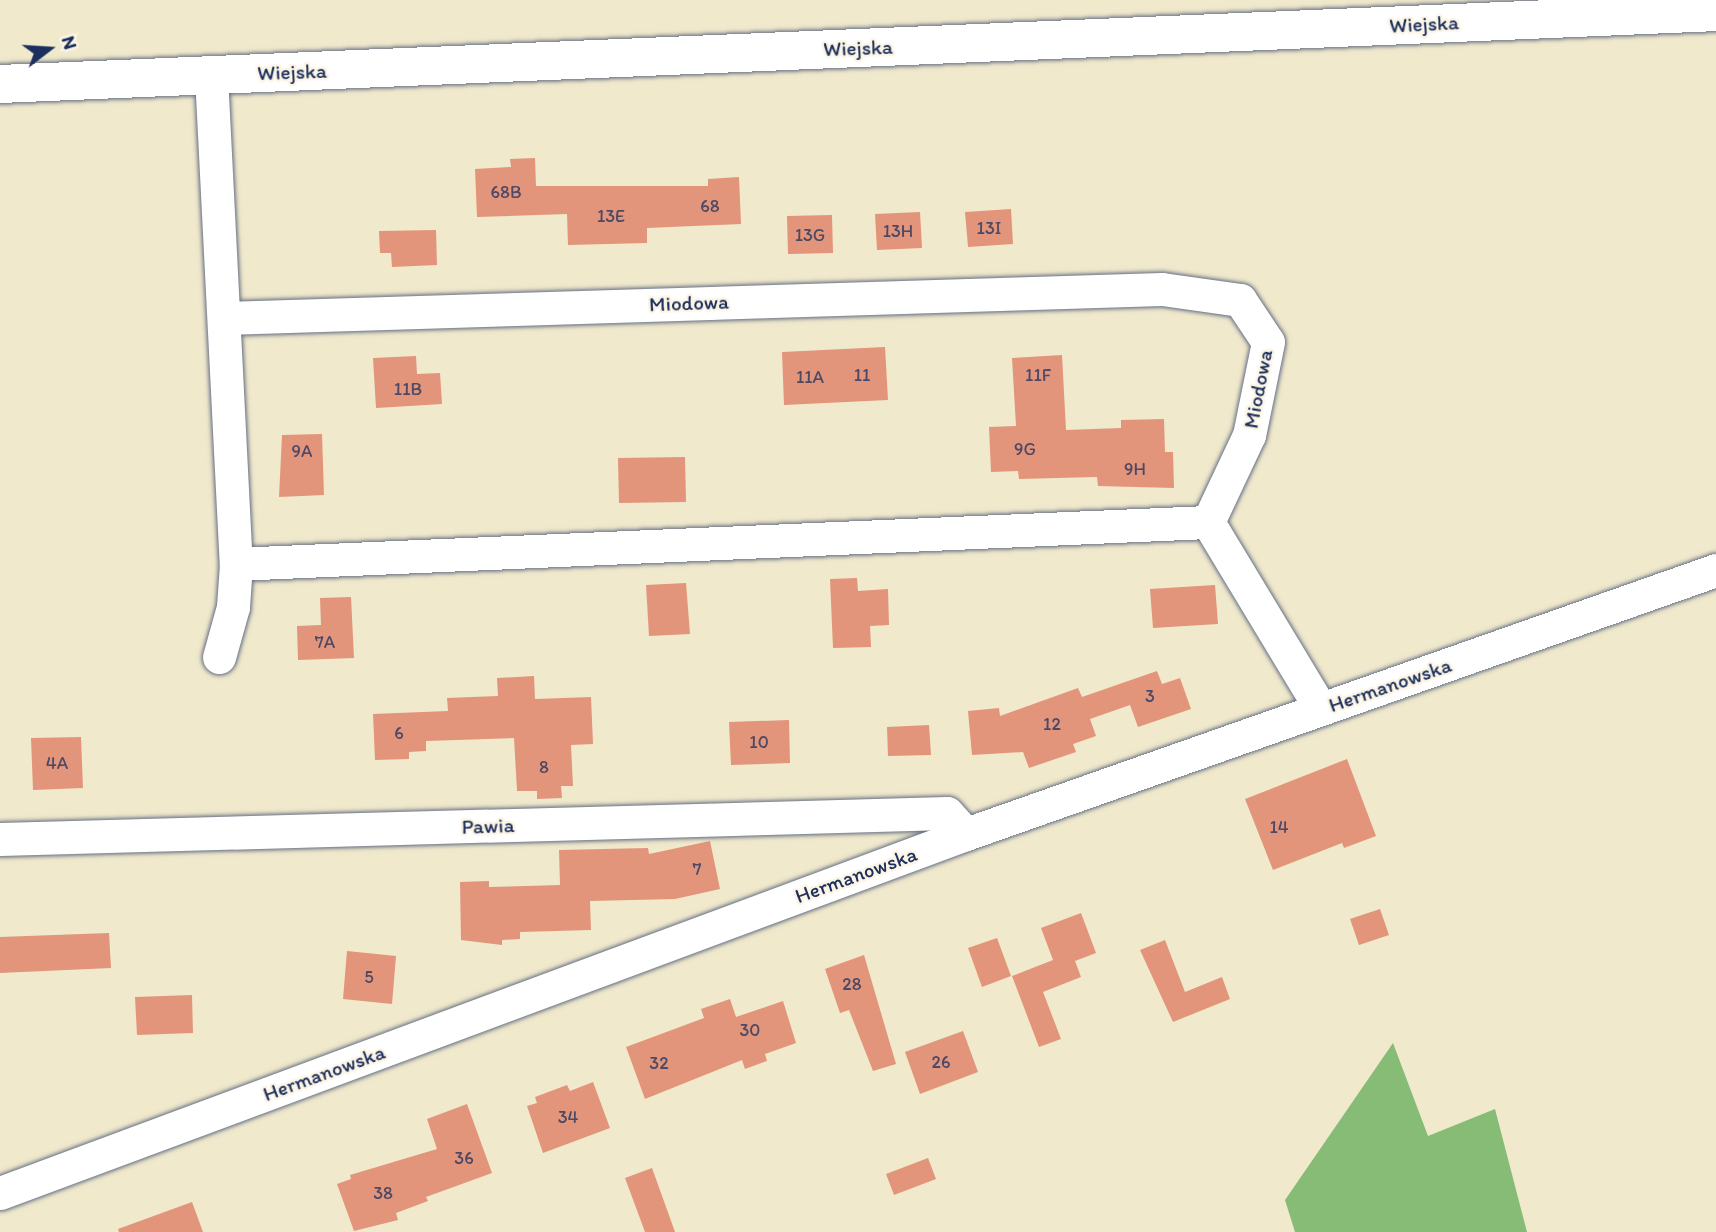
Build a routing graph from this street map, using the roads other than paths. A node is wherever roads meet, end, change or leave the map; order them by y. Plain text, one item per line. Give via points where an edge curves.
1 (1716, 12) edge
2 (211, 75) junction
3 (0, 84) edge
4 (224, 317) junction
5 (1208, 522) junction
6 (236, 564) junction
7 (1716, 570) edge
8 (219, 657) dead end
9 (1321, 709) junction
10 (966, 834) junction
11 (0, 839) edge
12 (0, 1193) edge

1 - 2 street, Wiejska
2 - 3 street, Wiejska
2 - 4 street
4 - 5 street, Miodowa via 1162,289 1240,300 1268,342 1250,435
4 - 6 street
5 - 6 street
5 - 9 street
6 - 8 street via 233,607
7 - 9 street, Hermanowska
9 - 10 street, Hermanowska
10 - 11 street, Pawia via 947,813
10 - 12 street, Hermanowska

